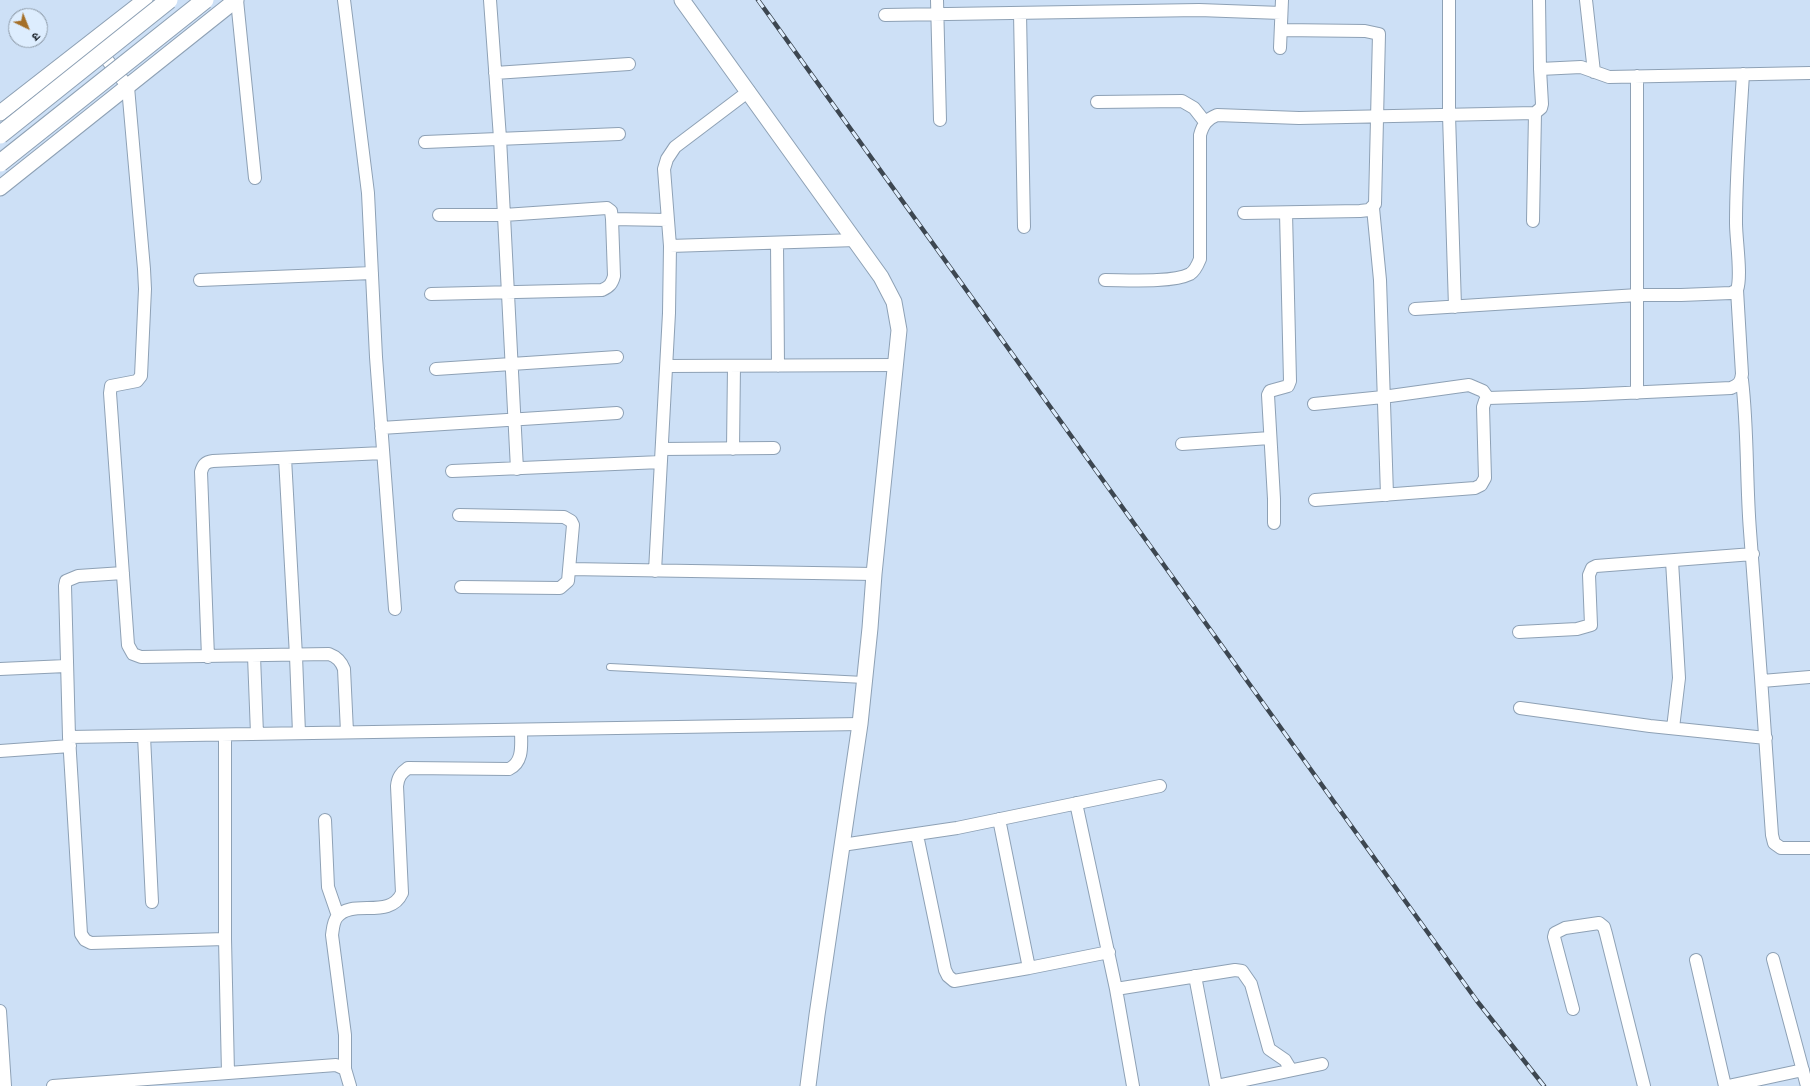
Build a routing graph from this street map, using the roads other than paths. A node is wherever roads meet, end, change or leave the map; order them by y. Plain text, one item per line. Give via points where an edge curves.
1 (145, 0) edge
2 (169, 0) edge
3 (204, 0) edge
4 (237, 0) edge
5 (344, 0) edge
6 (490, 0) edge
7 (682, 0) edge
8 (937, 0) edge
9 (1282, 0) edge
10 (1449, 0) edge
11 (1539, 0) edge
12 (1586, 0) edge
13 (1281, 12) junction
14 (1020, 13) junction
15 (938, 14) junction
16 (885, 15) dead end
17 (1281, 30) junction
18 (92, 41) junction
19 (1280, 48) dead end
20 (629, 64) dead end
21 (1540, 69) junction
22 (1594, 72) junction
23 (1810, 72) edge
24 (495, 74) junction
25 (1743, 74) junction
26 (1637, 76) junction
27 (128, 87) junction
28 (749, 91) junction
29 (1097, 102) dead end
30 (1535, 113) junction
31 (0, 114) edge
32 (1449, 115) junction
33 (1378, 116) junction
34 (940, 120) dead end
35 (1205, 122) junction
36 (619, 134) dead end
37 (0, 135) edge
38 (500, 138) junction
39 (425, 142) dead end
40 (0, 163) edge
41 (255, 178) dead end
42 (0, 188) edge
43 (1373, 208) junction
44 (1244, 213) dead end
45 (1286, 213) junction
46 (439, 215) dead end
47 (504, 215) junction
48 (612, 218) junction
49 (668, 220) junction
50 (1533, 221) dead end
51 (1024, 227) dead end
52 (856, 240) junction
53 (777, 243) junction
54 (670, 246) junction
55 (372, 273) junction
56 (200, 280) dead end
57 (1105, 280) dead end
58 (1737, 290) junction
59 (508, 293) junction
60 (431, 294) dead end
61 (1638, 295) junction
62 (1455, 307) junction
63 (1415, 309) dead end
64 (617, 357) dead end
65 (512, 363) junction
66 (667, 366) junction
67 (734, 366) junction
68 (778, 366) junction
69 (896, 366) junction
70 (436, 369) dead end
71 (1742, 380) junction
72 (1637, 393) junction
73 (1383, 397) junction
74 (1488, 398) junction
75 (1314, 404) dead end
76 (617, 414) dead end
77 (515, 420) junction
78 (381, 428) junction
79 (1270, 438) junction
80 (1182, 444) dead end
81 (662, 448) junction
82 (774, 448) dead end
83 (733, 449) junction
84 (383, 453) junction
85 (285, 458) junction
86 (661, 462) junction
87 (517, 468) junction
88 (452, 471) dead end
89 (1387, 495) junction
90 (1315, 500) dead end
91 (459, 515) dead end
92 (1274, 523) dead end
93 (1752, 554) junction
94 (1672, 561) junction
95 (569, 569) junction
96 (655, 571) junction
97 (123, 573) junction
98 (874, 574) junction
99 (461, 586) dead end
100 (395, 609) dead end
101 (1519, 632) dead end
102 (254, 656) junction
103 (296, 656) junction
104 (208, 657) junction
105 (66, 666) junction
106 (610, 667) dead end
107 (0, 668) edge
108 (1810, 677) edge
109 (866, 680) junction
110 (1762, 681) junction
111 (1520, 708) dead end
112 (860, 724) junction
113 (1674, 728) junction
114 (521, 730) junction
115 (347, 732) junction
116 (299, 733) junction
117 (257, 734) junction
118 (225, 735) junction
119 (144, 736) junction
120 (1766, 738) junction
121 (70, 742) junction
122 (0, 751) edge
123 (1160, 786) dead end
124 (1076, 803) junction
125 (999, 819) junction
126 (325, 820) dead end
127 (917, 835) junction
128 (842, 845) junction
129 (1810, 848) edge
130 (152, 902) dead end
131 (338, 916) junction
132 (225, 939) junction
133 (1109, 952) junction
134 (1774, 959) dead end
135 (1696, 960) dead end
136 (1029, 968) junction
137 (1195, 976) junction
138 (1116, 989) junction
139 (1573, 1009) dead end
140 (0, 1011) edge
141 (1322, 1064) dead end
142 (345, 1069) junction
143 (1291, 1070) junction
144 (1802, 1070) junction
145 (228, 1073) junction
146 (5, 1086) edge
147 (53, 1086) edge
148 (350, 1086) edge
149 (808, 1086) edge
150 (1133, 1086) edge
151 (1216, 1086) edge
152 (1644, 1086) edge
153 (1725, 1086) edge
154 (1728, 1086) edge
155 (1807, 1086) edge

1 - 18 street
2 - 37 main road, bridge
3 - 40 main road, bridge
4 - 27 street
4 - 41 street
5 - 55 street via 365,159
6 - 24 street
7 - 28 street
8 - 15 street
9 - 13 street
10 - 32 street
11 - 21 street
12 - 22 street
13 - 14 street via 1199,10
13 - 17 street
14 - 15 street
14 - 51 street
15 - 16 street
15 - 34 street
17 - 19 street
17 - 33 street via 1365,31 1379,34
18 - 27 street
18 - 31 street
20 - 24 street
21 - 22 street via 1581,67
21 - 30 street via 1542,104
22 - 26 street via 1609,77
23 - 25 street
24 - 38 street
25 - 26 street
25 - 58 street via 1736,197 1736,248 1740,284
26 - 61 street
27 - 42 street
27 - 97 street via 144,289 141,376 137,381 111,386 110,393
28 - 49 street via 688,135 667,158 664,169
28 - 52 street
29 - 35 street via 1182,101 1194,108
30 - 32 street
30 - 50 street
32 - 33 street
32 - 62 street
33 - 35 street via 1299,118 1217,115
33 - 43 street
35 - 57 street via 1200,134 1200,259 1197,266 1191,274 1176,278
36 - 38 street
38 - 39 street
38 - 47 street
43 - 45 street via 1360,212
43 - 73 street via 1380,280
44 - 45 street
45 - 79 street via 1290,381 1288,386 1270,391
46 - 47 street
47 - 48 street via 607,208
47 - 59 street
48 - 49 street
48 - 59 street via 614,276 608,287 602,290
49 - 54 street
52 - 53 street
52 - 69 street via 881,276 894,302 899,330
53 - 54 street
53 - 68 street
54 - 66 street
55 - 56 street
55 - 78 street
58 - 61 street via 1731,293
58 - 71 street
59 - 60 street
59 - 65 street
61 - 62 street
61 - 72 street
62 - 63 street
64 - 65 street
65 - 70 street
65 - 77 street
66 - 67 street
66 - 81 street
67 - 68 street
67 - 83 street
68 - 69 street
69 - 98 street
71 - 72 street via 1739,385 1730,388
71 - 93 street
72 - 74 street
73 - 74 street via 1469,385 1482,391
73 - 75 street
73 - 89 street
74 - 89 street via 1483,408 1485,478 1481,485 1475,488
76 - 77 street
77 - 78 street
77 - 87 street
78 - 84 street
79 - 80 street
79 - 92 street
81 - 83 street
81 - 86 street
82 - 83 street
84 - 85 street
84 - 100 street
85 - 103 street
85 - 104 street via 213,461 203,466 201,472
86 - 87 street
86 - 96 street
87 - 88 street
89 - 90 street
91 - 95 street via 568,518 573,525
93 - 94 street
93 - 110 street
94 - 101 street via 1596,566 1589,575 1591,625 1578,629
94 - 113 street via 1679,678
95 - 96 street
95 - 99 street via 568,581 560,588
96 - 98 street
97 - 104 street via 128,645 133,654 142,657
97 - 105 street via 78,576 66,581
98 - 109 street
102 - 103 street
102 - 104 street
102 - 117 street
103 - 115 street via 329,654 336,656 341,662 344,669
103 - 116 street
105 - 107 street
105 - 121 street
106 - 109 lane
108 - 110 street
109 - 112 street
110 - 120 street
111 - 113 street
112 - 114 street
112 - 128 street
113 - 120 street
114 - 115 street
114 - 131 street via 520,758 516,766 509,769 408,768 402,772 397,786 402,893 399,900 392,906 346,911
115 - 116 street
116 - 117 street
117 - 118 street
118 - 119 street
118 - 132 street
119 - 121 street
119 - 130 street
120 - 129 street via 1773,839 1776,846 1781,848
121 - 122 street
121 - 132 street via 81,934 85,940 91,943
123 - 124 street
124 - 125 street
124 - 133 street
125 - 127 street
125 - 136 street
126 - 131 street via 328,887
127 - 128 street
127 - 136 street via 948,976 954,981 961,981
128 - 149 street
131 - 142 street via 332,935 345,1035
132 - 145 street
133 - 136 street
133 - 138 street
134 - 144 street
135 - 153 street
137 - 138 street
137 - 143 street via 1235,970 1242,972 1251,984 1269,1049 1285,1060
137 - 151 street
138 - 150 street
139 - 152 street via 1555,933 1564,928 1599,924 1604,927 1606,934
140 - 146 street
141 - 143 street
142 - 145 street via 336,1065
142 - 148 street
143 - 151 street
144 - 154 street
144 - 155 street
145 - 147 street

